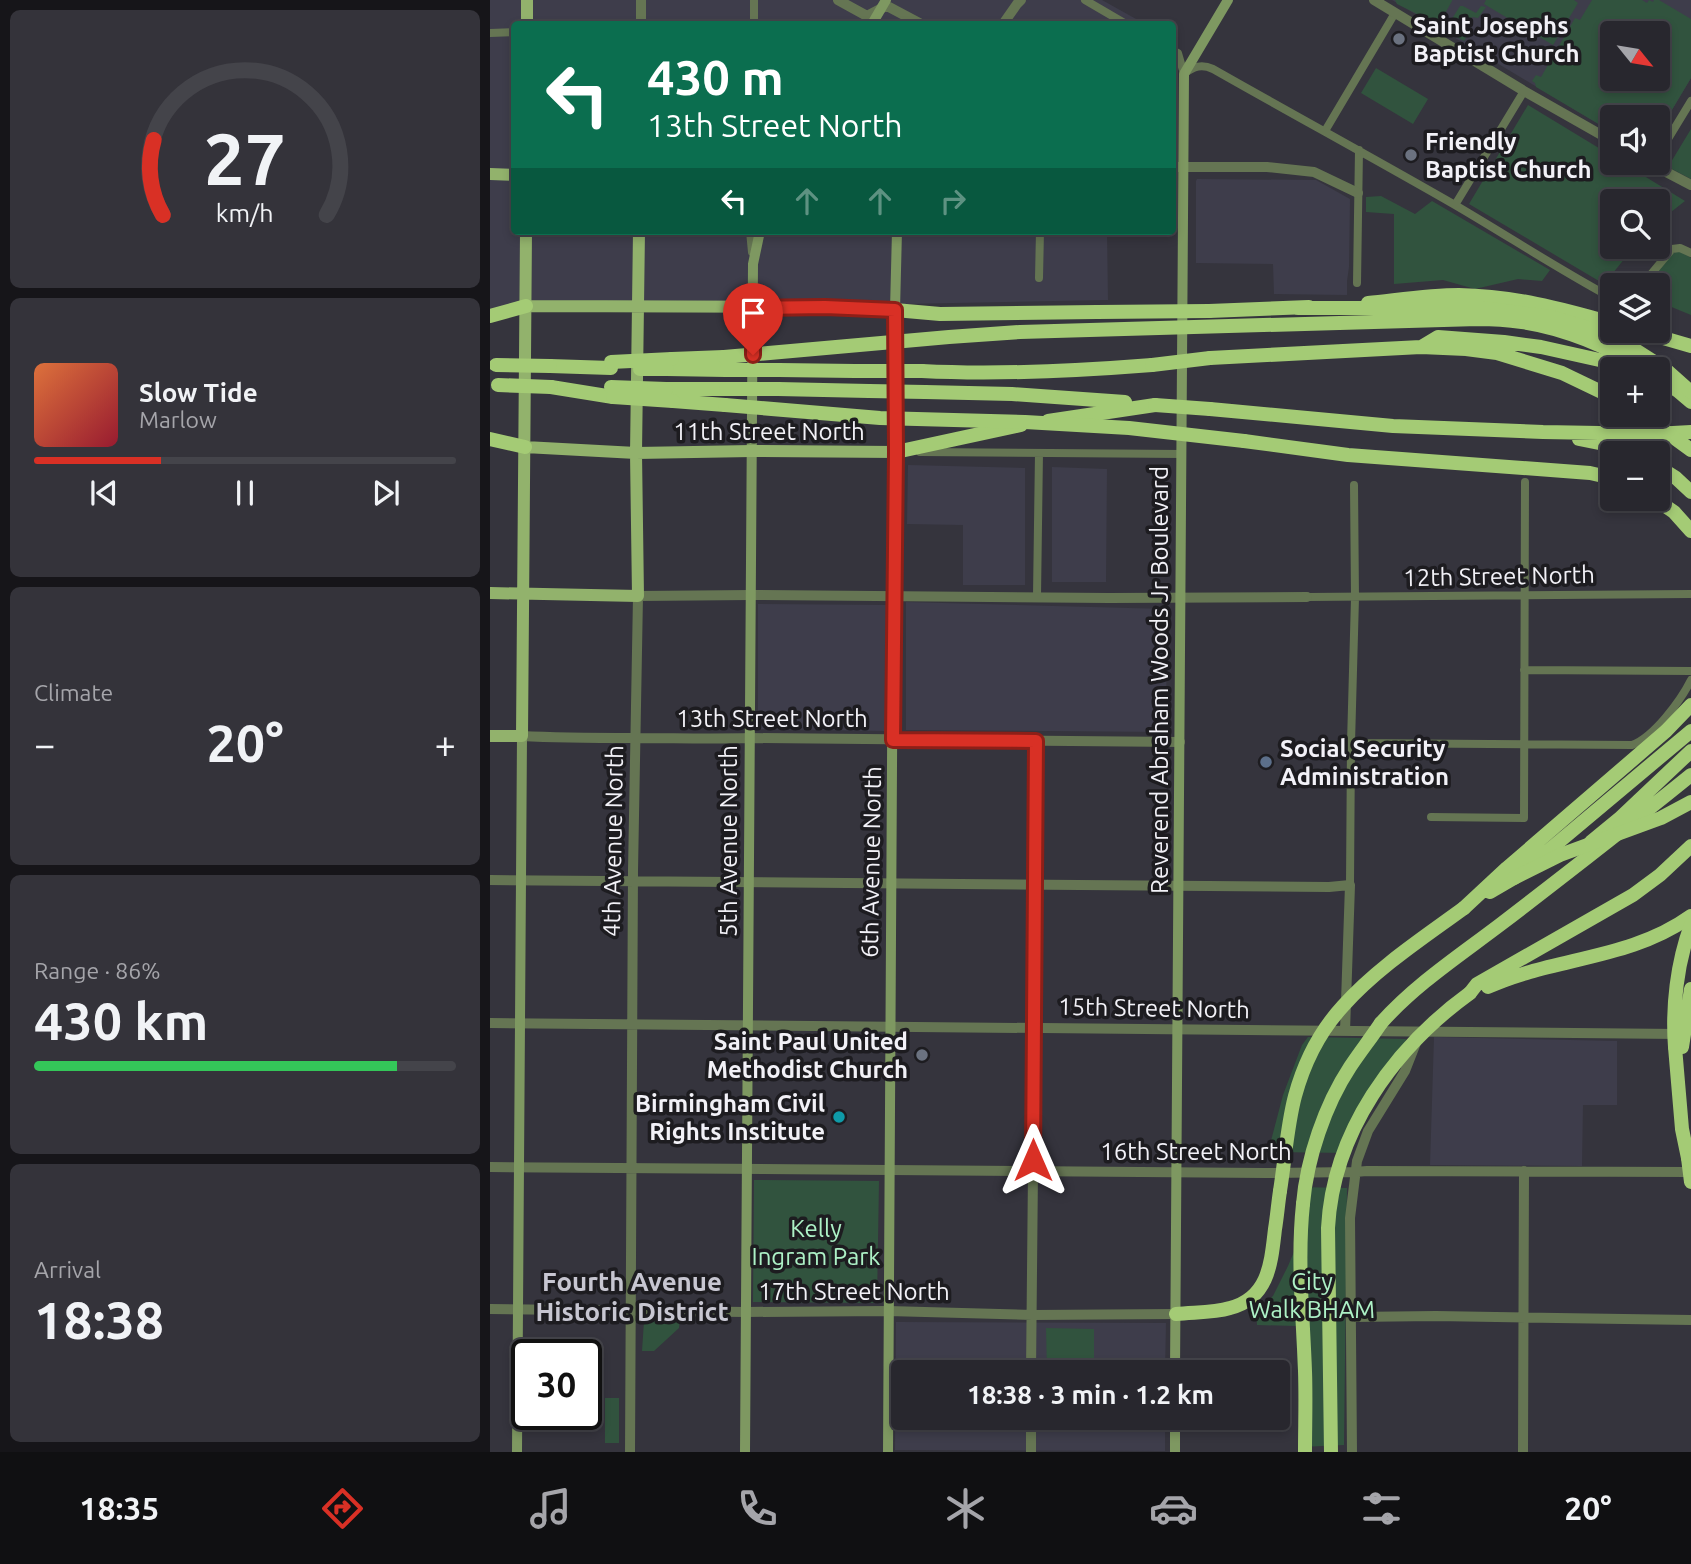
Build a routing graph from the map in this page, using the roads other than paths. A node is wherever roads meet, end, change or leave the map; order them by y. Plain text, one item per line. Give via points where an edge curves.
1 (527, 0) edge
2 (641, 0) edge
3 (754, 0) edge
4 (838, 0) edge
5 (1021, 0) edge
6 (1085, 0) edge
7 (1228, 0) edge
8 (1374, 0) edge
9 (883, 4) edge
10 (1395, 13) junction
11 (527, 21) edge
12 (641, 21) edge
13 (754, 21) edge
14 (874, 21) edge
15 (915, 21) edge
16 (1005, 21) edge
17 (1121, 21) edge
18 (511, 32) edge
19 (490, 33) edge
20 (1176, 52) edge
21 (1184, 74) junction
22 (1176, 79) edge
23 (1524, 91) junction
24 (1691, 101) edge
25 (1325, 131) junction
26 (1600, 134) edge
27 (1670, 135) edge
28 (1359, 150) junction
29 (1178, 167) edge
30 (1670, 172) edge
31 (490, 174) edge
32 (511, 175) edge
33 (1691, 185) edge
34 (1358, 193) junction
35 (1455, 205) junction
36 (526, 235) edge
37 (639, 235) edge
38 (750, 235) edge
39 (759, 235) edge
40 (897, 235) edge
41 (1040, 235) edge
42 (1691, 253) edge
43 (754, 264) junction
44 (1652, 273) edge
45 (1040, 278) dead end
46 (1357, 283) dead end
47 (1600, 291) edge
48 (526, 306) junction
49 (639, 307) junction
50 (753, 308) junction
51 (1298, 308) junction
52 (895, 310) junction
53 (490, 316) edge
54 (1600, 320) edge
55 (1670, 340) edge
56 (1421, 346) junction
57 (1691, 346) edge
58 (1621, 357) edge
59 (1600, 360) edge
60 (725, 363) junction
61 (493, 365) edge
62 (1670, 377) edge
63 (1691, 380) edge
64 (494, 385) edge
65 (1670, 385) edge
66 (1600, 391) edge
67 (1691, 393) edge
68 (669, 395) junction
69 (1691, 402) edge
70 (1155, 404) junction
71 (1660, 427) edge
72 (1670, 427) edge
73 (1543, 432) junction
74 (1689, 435) edge
75 (490, 439) edge
76 (1600, 443) edge
77 (525, 447) junction
78 (752, 450) junction
79 (1691, 450) edge
80 (896, 452) junction
81 (636, 453) junction
82 (1039, 453) junction
83 (1182, 454) junction
84 (1670, 474) edge
85 (1600, 476) edge
86 (1525, 482) dead end
87 (1354, 485) dead end
88 (1691, 492) edge
89 (1670, 509) edge
90 (1691, 531) edge
91 (490, 593) edge
92 (524, 593) junction
93 (1691, 594) edge
94 (751, 595) junction
95 (638, 596) junction
96 (893, 596) junction
97 (1037, 596) junction
98 (1181, 597) junction
99 (1307, 597) joint
100 (1525, 597) junction
101 (1355, 598) junction
102 (1524, 670) junction
103 (1691, 671) edge
104 (1691, 680) edge
105 (1691, 705) edge
106 (1691, 731) edge
107 (490, 736) edge
108 (522, 737) junction
109 (636, 738) junction
110 (750, 738) junction
111 (893, 740) junction
112 (1036, 741) junction
113 (1180, 742) junction
114 (1351, 743) junction
115 (1524, 744) junction
116 (1691, 751) edge
117 (1691, 775) edge
118 (1691, 802) edge
119 (1430, 817) dead end
120 (1691, 846) edge
121 (1514, 878) junction
122 (490, 880) edge
123 (521, 880) junction
124 (633, 881) junction
125 (749, 882) junction
126 (891, 883) junction
127 (1035, 884) junction
128 (1350, 885) junction
129 (1179, 886) junction
130 (1464, 908) junction
131 (1691, 916) edge
132 (1691, 925) edge
133 (1479, 940) junction
134 (1691, 989) edge
135 (1470, 993) junction
136 (490, 1023) edge
137 (520, 1023) junction
138 (632, 1024) junction
139 (748, 1025) junction
140 (890, 1027) junction
141 (1034, 1028) junction
142 (1178, 1030) junction
143 (1345, 1031) junction
144 (1419, 1032) junction
145 (1691, 1034) edge
146 (1678, 1048) junction
147 (1689, 1165) edge
148 (490, 1167) edge
149 (520, 1167) junction
150 (631, 1167) junction
151 (747, 1168) junction
152 (889, 1168) junction
153 (1033, 1171) junction
154 (1524, 1171) junction
155 (1177, 1172) junction
156 (1355, 1172) junction
157 (1691, 1182) edge
158 (490, 1309) edge
159 (519, 1309) junction
160 (630, 1311) junction
161 (888, 1311) junction
162 (746, 1312) junction
163 (1176, 1314) junction
164 (1032, 1315) junction
165 (1352, 1317) junction
166 (1524, 1318) junction
167 (1691, 1320) edge
168 (1031, 1360) edge
169 (1175, 1360) edge
170 (1031, 1430) edge
171 (1175, 1430) edge
172 (517, 1452) edge
173 (630, 1452) edge
174 (745, 1452) edge
175 (888, 1452) edge
176 (1031, 1452) edge
177 (1175, 1452) edge
178 (1306, 1452) edge
179 (1331, 1452) edge
180 (1352, 1452) edge
181 (1523, 1452) edge

1 - 11 main road
2 - 12 street
3 - 13 street
4 - 9 street via 867,16
5 - 16 street
6 - 17 street
7 - 21 main road
8 - 10 street
9 - 14 main road
9 - 15 street
10 - 23 street
10 - 25 street
18 - 19 street
20 - 21 street
21 - 22 main road
21 - 25 street via 1204,65
21 - 29 main road, Reverend Abraham Woods Jr Boulevard
23 - 26 street
23 - 35 street
24 - 27 street
25 - 28 street
28 - 34 street
28 - 35 street
29 - 34 street via 1314,172
29 - 83 main road, Reverend Abraham Woods Jr Boulevard
30 - 33 street
31 - 32 main road
34 - 46 street
35 - 47 street
36 - 48 main road
37 - 49 main road, 4th Avenue North
38 - 43 street, 5th Avenue North
39 - 43 main road
40 - 52 main road, 6th Avenue North
41 - 45 street
42 - 44 street via 1672,249
43 - 50 main road, 5th Avenue North
48 - 49 main road
48 - 53 highway
48 - 77 main road
49 - 50 main road
49 - 81 main road, 4th Avenue North
50 - 52 main road
50 - 78 main road, 5th Avenue North
51 - 52 highway, bridge via 940,314
51 - 54 highway, bridge via 1457,295 1516,300
51 - 67 highway, bridge via 1482,308 1551,317 1629,346
52 - 80 main road, 6th Avenue North
55 - 57 highway
56 - 59 highway via 1438,337 1504,342
56 - 60 highway, bridge via 1099,369 969,373 779,370
56 - 66 highway via 1497,353 1562,373
58 - 60 highway, bridge via 1554,330 1478,318 1020,332
60 - 61 highway, bridge
62 - 63 highway
64 - 68 highway, bridge
65 - 69 highway
68 - 70 highway, bridge via 726,389 925,391
68 - 85 highway, bridge via 725,405 880,418 1129,428 1348,455
70 - 73 highway, bridge via 1393,426
70 - 80 highway via 1017,425
71 - 79 highway, bridge
72 - 74 highway, bridge
73 - 74 highway
73 - 76 highway
75 - 77 highway
77 - 81 main road, 11th Street North
77 - 92 main road
78 - 80 main road, 11th Street North
78 - 81 main road, 11th Street North
78 - 94 main road, 5th Avenue North
80 - 82 street, 11th Street North
80 - 96 main road, 6th Avenue North
81 - 95 main road, 4th Avenue North
82 - 83 street, 11th Street North
82 - 97 street
83 - 98 main road, Reverend Abraham Woods Jr Boulevard
84 - 88 highway
86 - 100 street
87 - 101 street
89 - 90 highway
91 - 92 main road
92 - 95 main road
92 - 108 main road
93 - 100 street, 12th Street North
94 - 95 street
94 - 96 street
94 - 110 main road, 5th Avenue North
95 - 109 street, 4th Avenue North
96 - 97 street
96 - 111 main road, 6th Avenue North
97 - 98 street
98 - 99 street
98 - 113 main road, Reverend Abraham Woods Jr Boulevard
99 - 101 street, 12th Street North
100 - 101 street, 12th Street North
100 - 102 street
101 - 114 street
102 - 103 street
102 - 115 street
104 - 115 street via 1670,712 1635,744
105 - 130 highway
106 - 121 highway, bridge
107 - 108 main road, 13th Street North
108 - 109 street, 13th Street North
108 - 123 main road
109 - 110 street, 13th Street North
109 - 124 street, 4th Avenue North
110 - 111 street, 13th Street North
110 - 125 main road, 5th Avenue North
111 - 112 street, 13th Street North
111 - 126 main road, 6th Avenue North
112 - 113 street, 13th Street North
112 - 127 street
113 - 129 main road, Reverend Abraham Woods Jr Boulevard
114 - 115 street
114 - 128 street
115 - 119 street via 1524,818
116 - 133 highway
117 - 133 highway
118 - 121 highway, bridge
120 - 135 highway via 1633,895 1477,984
121 - 130 highway
122 - 123 street
123 - 124 street
123 - 137 main road
124 - 125 street
124 - 138 street, 4th Avenue North
125 - 126 street
125 - 139 main road, 5th Avenue North
126 - 127 street
126 - 140 main road, 6th Avenue North
127 - 129 street
127 - 141 street
128 - 129 street
128 - 143 street
129 - 142 main road, Reverend Abraham Woods Jr Boulevard
130 - 163 highway, bridge via 1360,989 1321,1035 1295,1097 1273,1253 1262,1287 1234,1307
131 - 135 highway via 1654,938 1623,949 1530,971
132 - 146 highway, bridge via 1676,996
133 - 178 highway, bridge via 1387,1017 1342,1080 1307,1168 1300,1227
134 - 146 highway, bridge
135 - 179 highway, bridge via 1428,1027 1390,1069 1351,1135 1338,1170 1328,1228
136 - 137 street, 15th Street North
137 - 138 street, 15th Street North
137 - 149 main road
138 - 139 street, 15th Street North
138 - 150 street, 4th Avenue North
139 - 140 street, 15th Street North
139 - 151 main road, 5th Avenue North
140 - 141 street, 15th Street North
140 - 152 main road, 6th Avenue North
141 - 142 street, 15th Street North
141 - 153 street
142 - 143 street, 15th Street North
142 - 155 main road, Reverend Abraham Woods Jr Boulevard
143 - 144 street, 15th Street North
144 - 145 street, 15th Street North
144 - 156 street via 1405,1071 1368,1131
146 - 147 highway via 1682,1129
147 - 154 street, 16th Street North
147 - 157 highway, bridge
148 - 149 street, 16th Street North
149 - 150 street, 16th Street North
149 - 159 main road
150 - 151 street, 16th Street North
150 - 160 street, 4th Avenue North
151 - 152 street, 16th Street North
151 - 162 main road, 5th Avenue North
152 - 153 street, 16th Street North
152 - 161 main road, 6th Avenue North
153 - 155 street, 16th Street North
153 - 164 street
154 - 156 street, 16th Street North
154 - 166 street
155 - 156 street, 16th Street North
155 - 163 main road, Reverend Abraham Woods Jr Boulevard
156 - 165 street via 1350,1218
158 - 159 street, 17th Street North
159 - 160 street, 17th Street North
159 - 172 main road
160 - 162 street, 17th Street North
160 - 173 street, 4th Avenue North
161 - 162 street, 17th Street North
161 - 164 street, 17th Street North
161 - 175 main road, 6th Avenue North
162 - 174 main road, 5th Avenue North
163 - 164 street, 17th Street North
163 - 169 main road, Reverend Abraham Woods Jr Boulevard
164 - 168 street
165 - 166 street
165 - 180 street
166 - 167 street
166 - 181 street
170 - 176 street
171 - 177 main road

